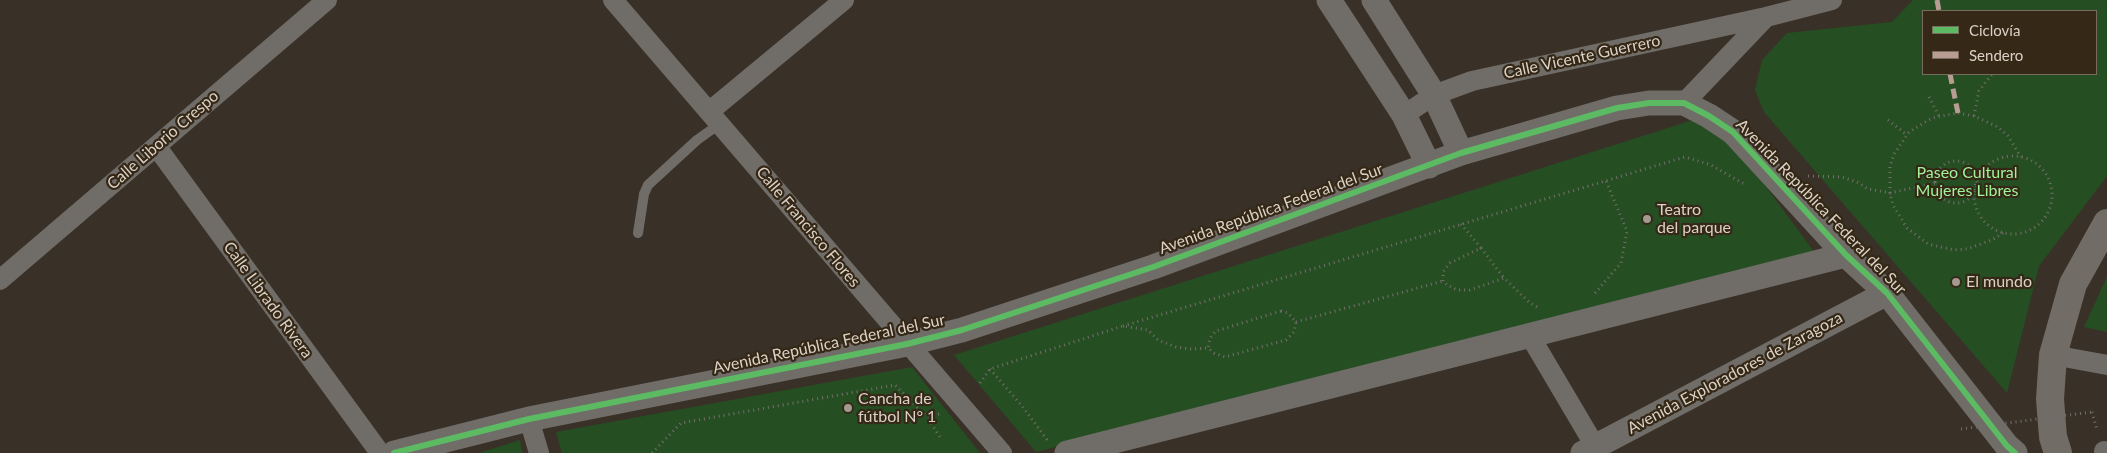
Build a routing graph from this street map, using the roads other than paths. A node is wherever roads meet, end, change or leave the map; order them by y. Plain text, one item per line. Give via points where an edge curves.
1 (327, 0) edge
2 (614, 0) edge
3 (844, 0) edge
4 (1329, 0) edge
5 (1374, 0) edge
6 (1832, 0) edge
7 (1766, 17) junction
8 (1434, 95) junction
9 (1684, 104) junction
10 (1404, 114) junction
11 (715, 117) junction
12 (156, 146) junction
13 (1460, 153) junction
14 (1429, 166) junction
15 (2107, 223) edge
16 (638, 233) dead end
17 (1846, 255) junction
18 (0, 280) edge
19 (1887, 293) junction
20 (1530, 336) junction
21 (907, 344) junction
22 (2053, 355) junction
23 (2107, 365) edge
24 (529, 419) junction
25 (1058, 449) edge
26 (1593, 451) edge
27 (380, 453) edge
28 (394, 453) edge
29 (539, 453) edge
30 (1002, 453) edge
31 (2015, 453) edge
32 (2058, 453) edge

1 - 12 street, Calle Liborio Crespo
2 - 11 street, Calle Francisco Flores
3 - 11 street
4 - 10 street
5 - 8 street
6 - 7 street, Calle Vicente Guerrero
7 - 8 street, Calle Vicente Guerrero via 1472,82
7 - 9 street
8 - 10 street, Calle Vicente Guerrero
8 - 13 street
9 - 13 street, Avenida República Federal del Sur via 1649,102 1617,108
9 - 17 street, Avenida República Federal del Sur via 1732,132
10 - 14 street
11 - 16 lane via 697,140 648,185
11 - 21 street, Calle Francisco Flores
12 - 18 street, Calle Liborio Crespo
12 - 27 street, Calle Librado Rivera
13 - 14 street, Avenida República Federal del Sur
14 - 21 street, Avenida República Federal del Sur via 1153,267 962,330
15 - 22 main road via 2073,284
17 - 19 street, Avenida República Federal del Sur
17 - 20 street, Avenida República Federal del Sur
19 - 26 street, Avenida Exploradores de Zaragoza
19 - 31 street, Avenida República Federal del Sur
20 - 25 street, Avenida República Federal del Sur
20 - 26 street
21 - 24 street, Avenida República Federal del Sur
21 - 30 street, Calle Francisco Flores
22 - 23 street
22 - 32 main road via 2050,400 2053,437
24 - 28 street, Avenida República Federal del Sur
24 - 29 street

